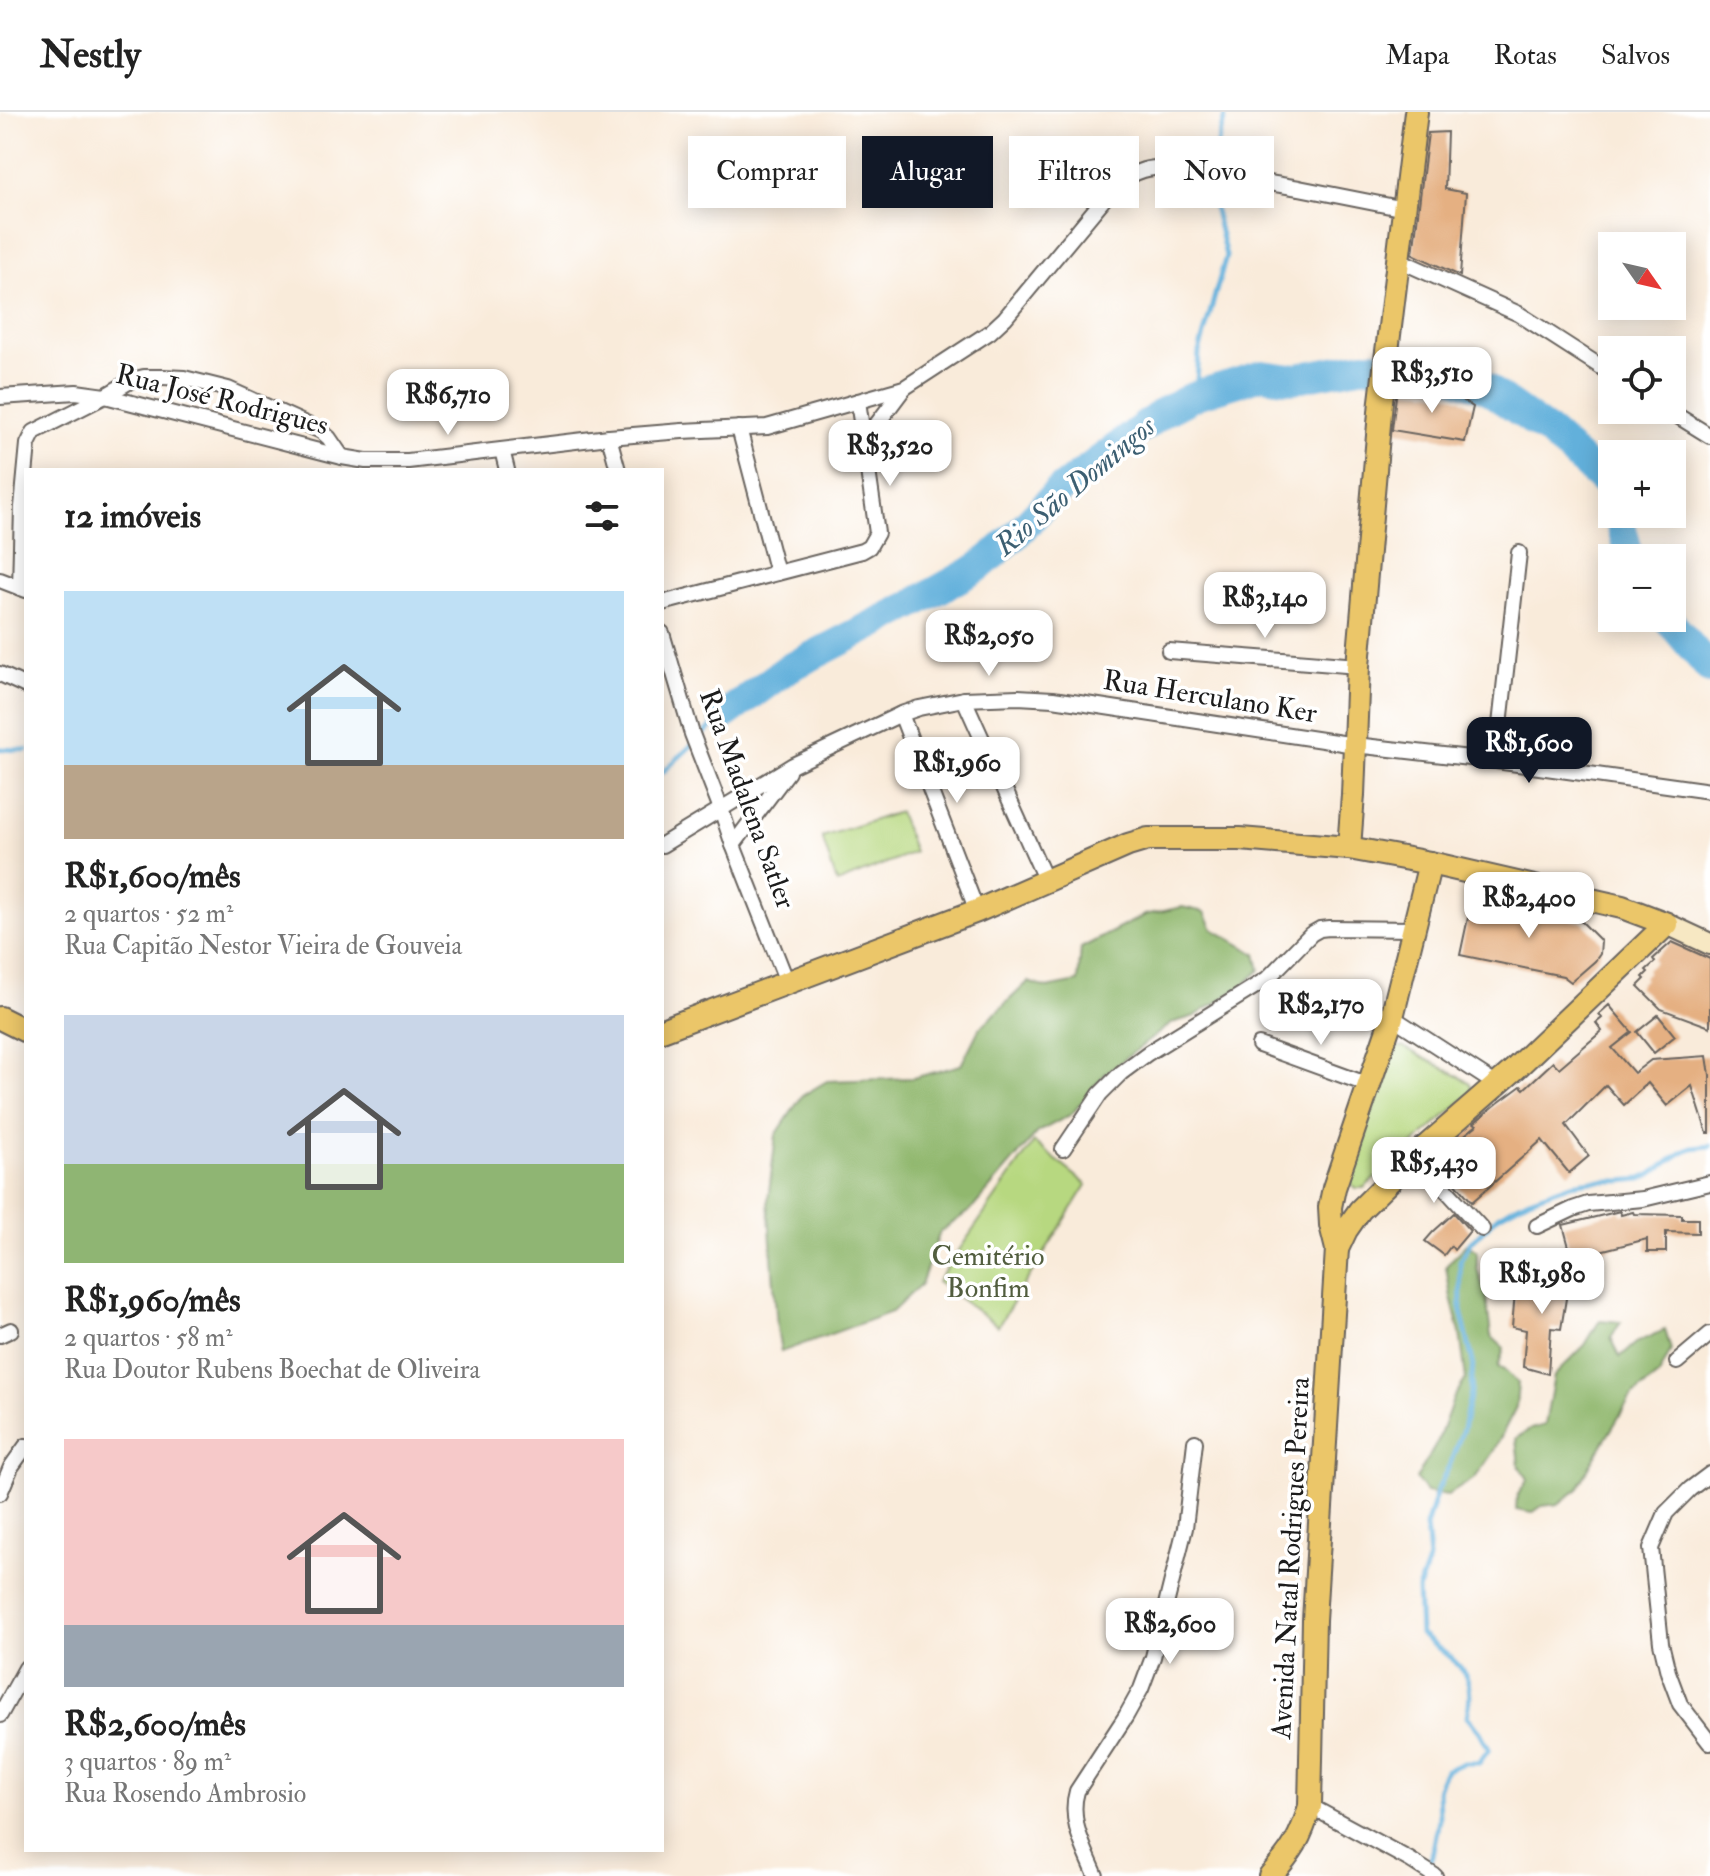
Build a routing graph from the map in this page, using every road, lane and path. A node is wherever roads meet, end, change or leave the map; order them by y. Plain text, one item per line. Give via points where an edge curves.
1 (1416, 112) edge
2 (1405, 209) junction
3 (1399, 260) junction
4 (1598, 365) edge
5 (904, 388) junction
6 (105, 396) junction
7 (0, 397) edge
8 (858, 401) junction
9 (1686, 421) edge
10 (739, 428) junction
11 (1710, 436) edge
12 (609, 437) junction
13 (865, 440) junction
14 (502, 450) junction
15 (342, 457) junction
16 (26, 468) edge
17 (506, 468) edge
18 (617, 468) edge
19 (24, 507) edge
20 (1519, 553) dead end
21 (777, 573) junction
22 (0, 580) edge
23 (23, 589) edge
24 (664, 602) edge
25 (664, 640) edge
26 (1169, 651) dead end
27 (1358, 666) junction
28 (0, 674) edge
29 (24, 685) edge
30 (964, 699) junction
31 (901, 714) junction
32 (1355, 745) junction
33 (1496, 761) junction
34 (793, 765) junction
35 (1710, 791) edge
36 (721, 809) junction
37 (664, 844) edge
38 (733, 845) junction
39 (1349, 848) junction
40 (1430, 863) junction
41 (1046, 881) junction
42 (977, 911) junction
43 (1667, 924) junction
44 (1414, 929) junction
45 (1710, 944) edge
46 (787, 982) junction
47 (1392, 1017) junction
48 (0, 1018) edge
49 (664, 1029) edge
50 (24, 1030) edge
51 (1259, 1045) dead end
52 (1369, 1085) junction
53 (1497, 1085) junction
54 (1063, 1149) dead end
55 (1415, 1156) junction
56 (1710, 1183) edge
57 (1330, 1207) junction
58 (1360, 1210) junction
59 (1537, 1226) dead end
60 (1482, 1229) dead end
61 (1337, 1249) junction
62 (1710, 1334) edge
63 (1677, 1362) dead end
64 (1195, 1442) dead end
65 (24, 1449) edge
66 (1710, 1474) edge
67 (0, 1493) edge
68 (24, 1672) edge
69 (0, 1715) edge
70 (1710, 1743) edge
71 (1310, 1806) junction
72 (1096, 1876) edge
73 (1270, 1876) edge
74 (1435, 1876) edge

1 - 2 main road
2 - 3 main road
2 - 5 street, Rua José Rodrigues via 1178,168 1141,170 1103,199 990,332
3 - 4 street via 1519,314
3 - 27 main road
5 - 8 street, Rua José Rodrigues
5 - 13 street, Rua José Rodrigues
6 - 7 street, Rua José Rodrigues via 76,392
6 - 15 street, Rua José Rodrigues
6 - 15 street via 144,377 209,384 321,431
6 - 16 street via 34,432
8 - 10 street, Rua José Rodrigues via 767,427
8 - 13 street
9 - 11 street
10 - 12 street, Rua José Rodrigues
10 - 21 street
12 - 14 street, Rua José Rodrigues
12 - 18 street
13 - 21 street via 874,541 862,551
14 - 15 street, Rua José Rodrigues via 408,461
14 - 17 street
19 - 23 street
20 - 33 street
21 - 24 street
22 - 23 street
25 - 36 street, Rua Madalena Satler
26 - 27 street
27 - 32 main road
28 - 29 street
30 - 31 street, Rua Herculano Ker
30 - 32 street, Rua Herculano Ker via 1053,699
30 - 41 street
31 - 34 street, Rua Herculano Ker
31 - 42 street
32 - 33 street, Rua Herculano Ker
32 - 39 main road
33 - 35 street, Rua Herculano Ker
34 - 36 street, Rua Herculano Ker
34 - 38 street
36 - 37 street, Rua Herculano Ker
36 - 38 street, Rua Madalena Satler
38 - 46 street, Rua Madalena Satler
39 - 40 main road
39 - 41 main road via 1240,839 1148,839
40 - 43 main road via 1622,907
40 - 44 main road, Avenida Natal Rodrigues Pereira
41 - 42 main road
42 - 46 main road
43 - 45 main road
43 - 53 main road
44 - 47 main road, Avenida Natal Rodrigues Pereira
44 - 54 street via 1329,928 1311,934 1267,979 1121,1073
46 - 49 main road
47 - 52 main road, Avenida Natal Rodrigues Pereira
47 - 53 street
48 - 50 main road
51 - 52 street
52 - 57 main road, Avenida Natal Rodrigues Pereira
53 - 55 main road
55 - 58 main road
55 - 60 street
56 - 59 street via 1643,1199 1588,1204
57 - 58 main road
57 - 61 main road, Avenida Natal Rodrigues Pereira
58 - 61 main road
61 - 71 main road, Avenida Natal Rodrigues Pereira via 1314,1620
62 - 63 street
64 - 72 street via 1182,1543 1153,1657 1134,1703 1074,1802 1073,1815
65 - 67 street
66 - 70 street via 1666,1513 1651,1548 1668,1672 1680,1704
68 - 69 street
71 - 73 main road, Avenida Natal Rodrigues Pereira via 1289,1856
71 - 74 street

